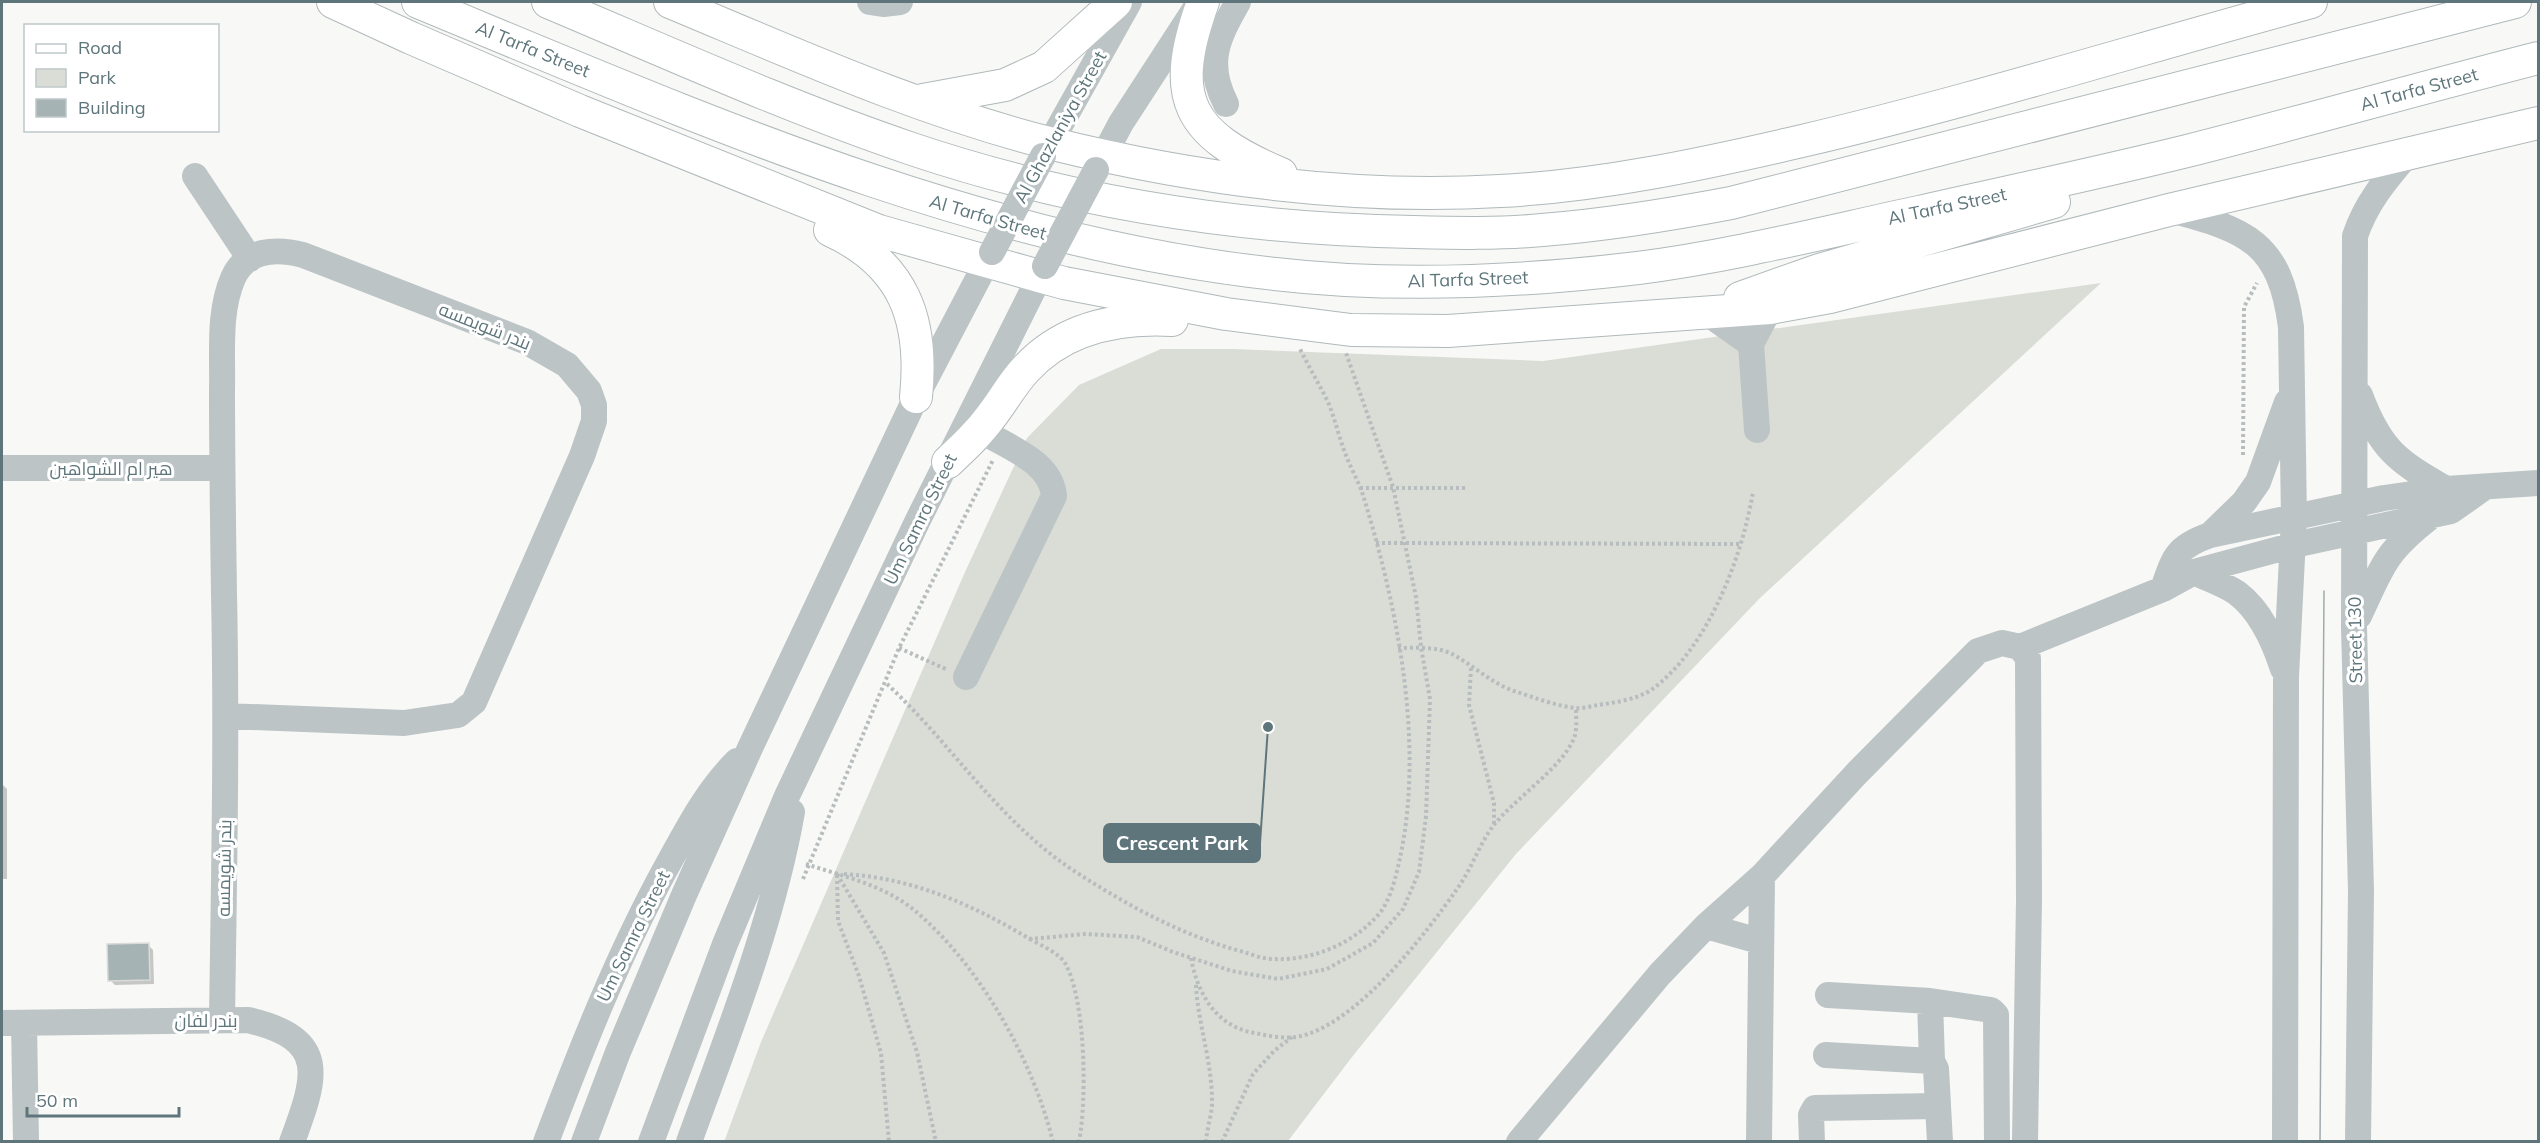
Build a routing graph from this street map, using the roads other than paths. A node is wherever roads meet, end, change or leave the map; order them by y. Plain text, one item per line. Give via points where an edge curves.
1 (333, 2) edge
2 (418, 2) edge
3 (548, 2) edge
4 (670, 2) edge
5 (870, 2) edge
6 (900, 2) edge
7 (1116, 2) edge
8 (1129, 2) edge
9 (1201, 2) edge
10 (1238, 2) edge
11 (2310, 2) edge
12 (2515, 2) edge
13 (1089, 13) edge
14 (2538, 58) edge
15 (914, 101) junction
16 (1226, 104) dead end
17 (2538, 123) edge
18 (1047, 150) junction
19 (2183, 152) junction
20 (2407, 155) junction
21 (1100, 163) junction
22 (195, 176) dead end
23 (1307, 185) junction
24 (768, 188) junction
25 (2169, 210) junction
26 (989, 257) junction
27 (250, 259) junction
28 (1042, 271) junction
29 (1770, 308) junction
30 (1226, 314) junction
31 (1701, 314) junction
32 (1751, 344) junction
33 (2356, 385) junction
34 (2292, 388) junction
35 (916, 397) junction
36 (1757, 430) dead end
37 (991, 437) junction
38 (948, 462) junction
39 (2, 468) edge
40 (221, 468) junction
41 (2538, 483) edge
42 (2485, 487) junction
43 (2446, 489) junction
44 (2354, 505) junction
45 (2432, 516) junction
46 (2295, 518) junction
47 (2354, 533) junction
48 (2210, 535) junction
49 (2294, 545) junction
50 (2194, 572) junction
51 (2163, 589) junction
52 (2354, 627) junction
53 (2020, 647) junction
54 (2286, 676) junction
55 (966, 677) road end
56 (226, 716) junction
57 (750, 748) junction
58 (798, 773) junction
59 (1761, 876) junction
60 (1706, 926) junction
61 (1759, 941) junction
62 (1828, 995) dead end
63 (1930, 1001) junction
64 (222, 1020) junction
65 (13, 1023) edge
66 (1826, 1055) dead end
67 (1932, 1060) junction
68 (1938, 1106) junction
69 (2361, 1137) edge
70 (26, 1142) edge
71 (292, 1142) edge
72 (546, 1142) edge
73 (584, 1142) edge
74 (651, 1142) edge
75 (689, 1142) edge
76 (1519, 1142) edge
77 (1759, 1142) edge
78 (1812, 1142) edge
79 (1940, 1142) edge
80 (1997, 1142) edge
81 (2025, 1142) edge
82 (2285, 1142) edge

1 - 24 main road
2 - 19 main road, Al Tarfa Street via 712,122 908,194 1038,232 1107,247 1272,274 1328,279 1415,282 1641,267 1773,244
3 - 12 main road via 829,120 916,150 1057,190 1269,224 1335,230 1469,233 1610,224 1731,203
4 - 15 main road
5 - 6 street
7 - 13 main road
8 - 18 street, Al Ghazlaniya Street
9 - 21 street via 1121,123
9 - 23 main road via 1186,62 1189,95 1202,124 1224,147
10 - 16 street via 1220,35 1214,61 1217,83
11 - 23 main road via 1891,120 1638,175 1501,191 1368,191
13 - 15 main road via 1044,67 1005,85
14 - 19 main road, Al Tarfa Street
15 - 18 main road
17 - 20 main road
18 - 21 main road
18 - 26 street, Al Ghazlaniya Street, bridge
19 - 31 main road via 2062,200 1819,270
20 - 25 main road
20 - 33 street, Street 130 via 2378,189 2355,236
21 - 23 main road
21 - 28 street, bridge
22 - 27 street
24 - 26 main road via 879,231
24 - 35 main road via 801,214 868,251 904,294 914,317
25 - 29 main road via 1830,297
25 - 34 street via 2211,220 2253,241 2280,274 2291,327
26 - 28 main road
26 - 35 street, Um Samra Street
27 - 40 street, بندر شويمسه via 242,263 234,277 223,317
27 - 56 street, بندر شويمسه via 280,249 303,255 544,350 567,365 590,391 594,421 480,690 467,709 436,720 404,723
28 - 30 main road via 1121,295
28 - 38 street, Um Samra Street
29 - 31 main road
29 - 32 street
30 - 31 main road via 1351,330 1437,331
30 - 37 main road via 1202,319 1108,322 1066,338 1024,370
31 - 32 street
32 - 36 street
33 - 43 street via 2382,443 2398,459
33 - 44 street, Street 130
34 - 46 street
34 - 48 street via 2253,490
35 - 57 street, Um Samra Street
37 - 38 main road
37 - 55 street via 1041,466 1053,485 1054,496
38 - 58 street, Um Samra Street
39 - 40 street, هير ام الشواهين
40 - 56 street, بندر شويمسه
41 - 42 street
42 - 43 street
42 - 45 street via 2451,511
43 - 44 street
44 - 46 street
44 - 47 street, Street 130
45 - 47 street
45 - 52 street via 2386,559
46 - 48 street
46 - 49 street
47 - 49 street
47 - 52 street, Street 130
48 - 51 street via 2188,543 2175,555
49 - 50 street
49 - 54 street
50 - 51 street
50 - 54 street via 2250,604 2272,640
51 - 53 street
52 - 69 street, Street 130 via 2361,891
53 - 59 street via 2002,643 1978,651
53 - 81 street via 2028,658
54 - 82 street
56 - 64 street, بندر شويمسه
57 - 72 street, Um Samra Street via 705,797 648,901 614,969
57 - 73 street, Um Samra Street via 670,927
58 - 74 street, Um Samra Street via 725,944
58 - 75 street, Um Samra Street via 786,845 752,964
59 - 60 street
59 - 61 street
60 - 61 street
60 - 76 street via 1595,1049
61 - 77 street
62 - 63 street
63 - 67 street
63 - 80 street via 1992,1010 1996,1015
64 - 65 street, بندر لفان
64 - 71 street, بندر لفان via 248,1020 277,1027 300,1043 311,1064 311,1081
65 - 70 street
66 - 67 street
67 - 68 street
68 - 78 street via 1815,1108 1811,1115
68 - 79 street

